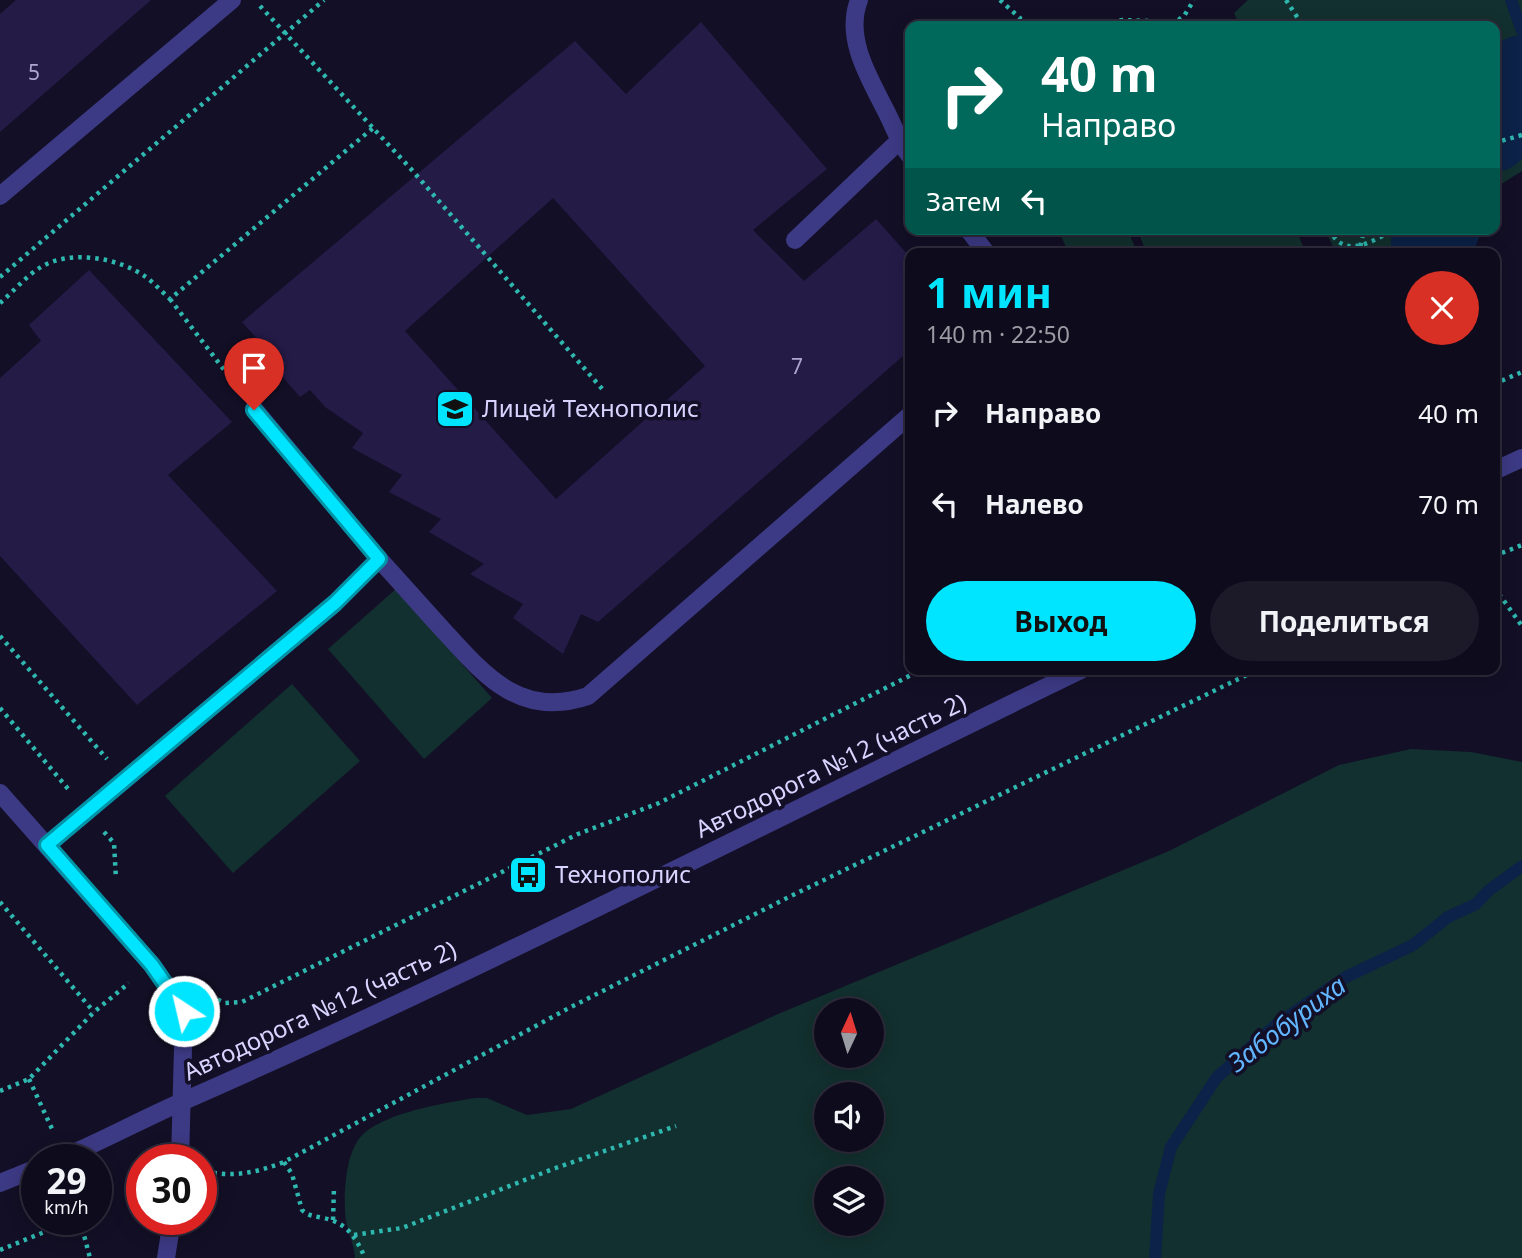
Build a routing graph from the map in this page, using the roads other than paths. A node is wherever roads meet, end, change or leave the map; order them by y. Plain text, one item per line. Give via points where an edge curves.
1 (232, 0) edge
2 (859, 0) edge
3 (900, 140) junction
4 (905, 148) edge
5 (0, 196) edge
6 (795, 240) dead end
7 (254, 410) dead end
8 (905, 419) edge
9 (1522, 458) edge
10 (1500, 468) edge
11 (379, 559) junction
12 (1071, 675) edge
13 (0, 793) edge
14 (47, 845) junction
15 (183, 1101) junction
16 (93, 1144) edge
17 (181, 1144) edge
18 (21, 1175) edge
19 (0, 1184) edge
20 (170, 1235) edge
21 (166, 1258) edge

1 - 5 street
2 - 3 street via 854,28 861,61
3 - 4 street
3 - 6 street
7 - 11 street
8 - 11 street via 588,696 567,703 543,703 513,694 484,674
9 - 10 street
11 - 14 street via 335,603
12 - 15 street, Автодорога №12 (часть 2) via 301,1050
13 - 14 street
14 - 15 street via 152,965 184,1011
15 - 16 street, Автодорога №12 (часть 2)
15 - 17 street
18 - 19 street
20 - 21 street

